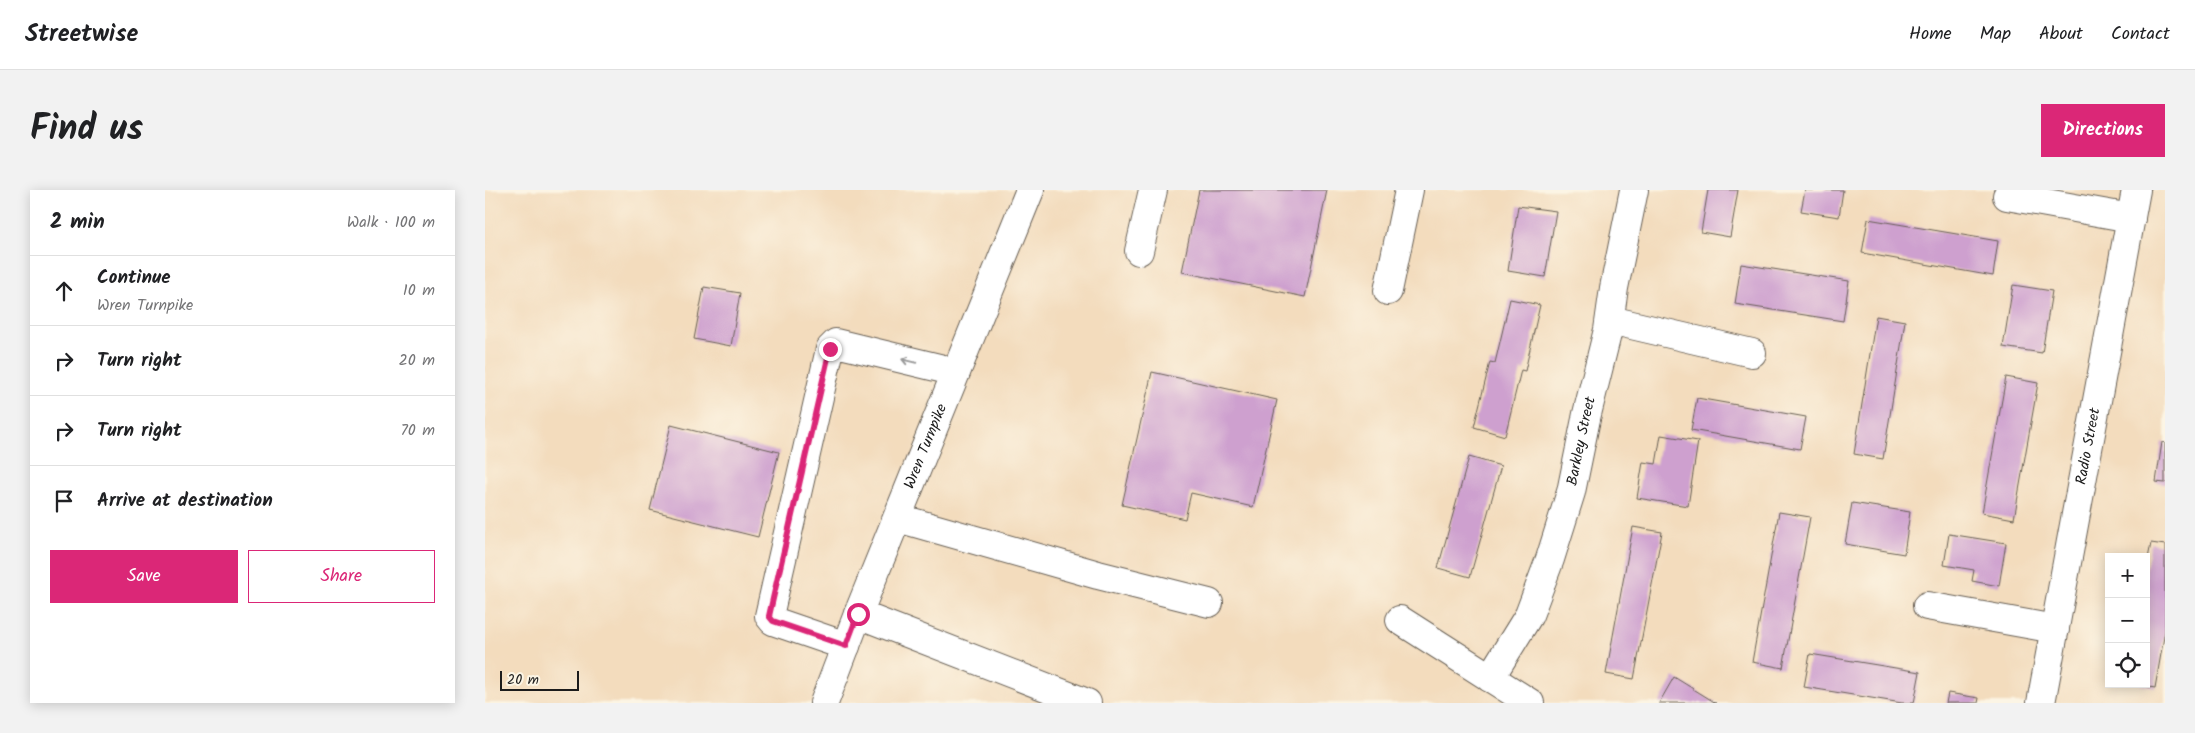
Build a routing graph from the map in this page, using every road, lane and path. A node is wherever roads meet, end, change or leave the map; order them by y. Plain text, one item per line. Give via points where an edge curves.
1 (1030, 190) edge
2 (1153, 190) edge
3 (1409, 190) edge
4 (1635, 190) edge
5 (2136, 190) edge
6 (2007, 196) dead end
7 (2131, 218) junction
8 (1139, 251) dead end
9 (1387, 291) dead end
10 (1610, 320) junction
11 (1752, 353) dead end
12 (956, 372) junction
13 (898, 518) junction
14 (1209, 603) dead end
15 (1927, 606) dead end
16 (858, 614) junction
17 (1401, 620) dead end
18 (2055, 628) junction
19 (846, 646) junction
20 (1490, 678) junction
21 (824, 703) edge
22 (1087, 703) edge
23 (1530, 703) edge
24 (2041, 703) edge

1 - 12 street, Wren Turnpike
2 - 8 street
3 - 9 street
4 - 10 street, Barkley Street
5 - 7 street, Radio Street
6 - 7 street
7 - 18 street, Radio Street
10 - 11 street
10 - 20 street, Barkley Street via 1571,492 1550,559 1529,615
12 - 13 street, Wren Turnpike
12 -> 19 street via 836,343 830,349 769,616 773,621
13 - 14 street via 1098,576
13 - 16 street, Wren Turnpike
15 - 18 street
16 - 19 street, Wren Turnpike
16 - 22 street
17 - 20 street
18 - 24 street, Radio Street
19 - 21 street, Wren Turnpike
20 - 23 street

